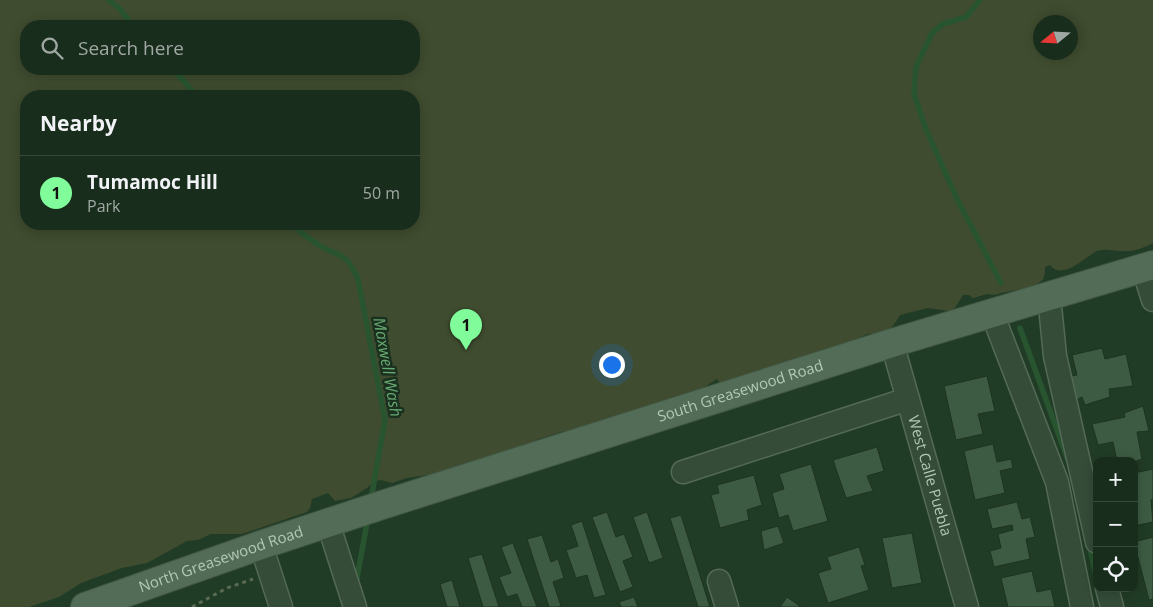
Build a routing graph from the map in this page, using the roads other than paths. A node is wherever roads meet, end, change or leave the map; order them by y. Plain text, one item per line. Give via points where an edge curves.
1 (1148, 267) edge
2 (1049, 296) junction
3 (1153, 300) edge
4 (992, 313) junction
5 (892, 343) junction
6 (908, 399) junction
7 (684, 472) dead end
8 (328, 522) junction
9 (1093, 524) edge
10 (261, 545) junction
11 (719, 581) dead end
12 (1108, 592) edge
13 (85, 607) edge
14 (281, 607) edge
15 (354, 607) edge
16 (727, 607) edge
17 (967, 607) edge
18 (1082, 607) edge
19 (1112, 607) edge

1 - 2 main road, South Greasewood Road
1 - 3 street
2 - 4 main road, South Greasewood Road
2 - 9 street via 1055,356
4 - 5 main road, South Greasewood Road
4 - 18 street via 1057,482
5 - 6 street, West Calle Puebla
5 - 8 main road, South Greasewood Road
6 - 7 street
6 - 17 street, West Calle Puebla
8 - 10 main road, North Greasewood Road
8 - 15 street
10 - 13 main road, North Greasewood Road
10 - 14 street
11 - 16 street
12 - 19 street

